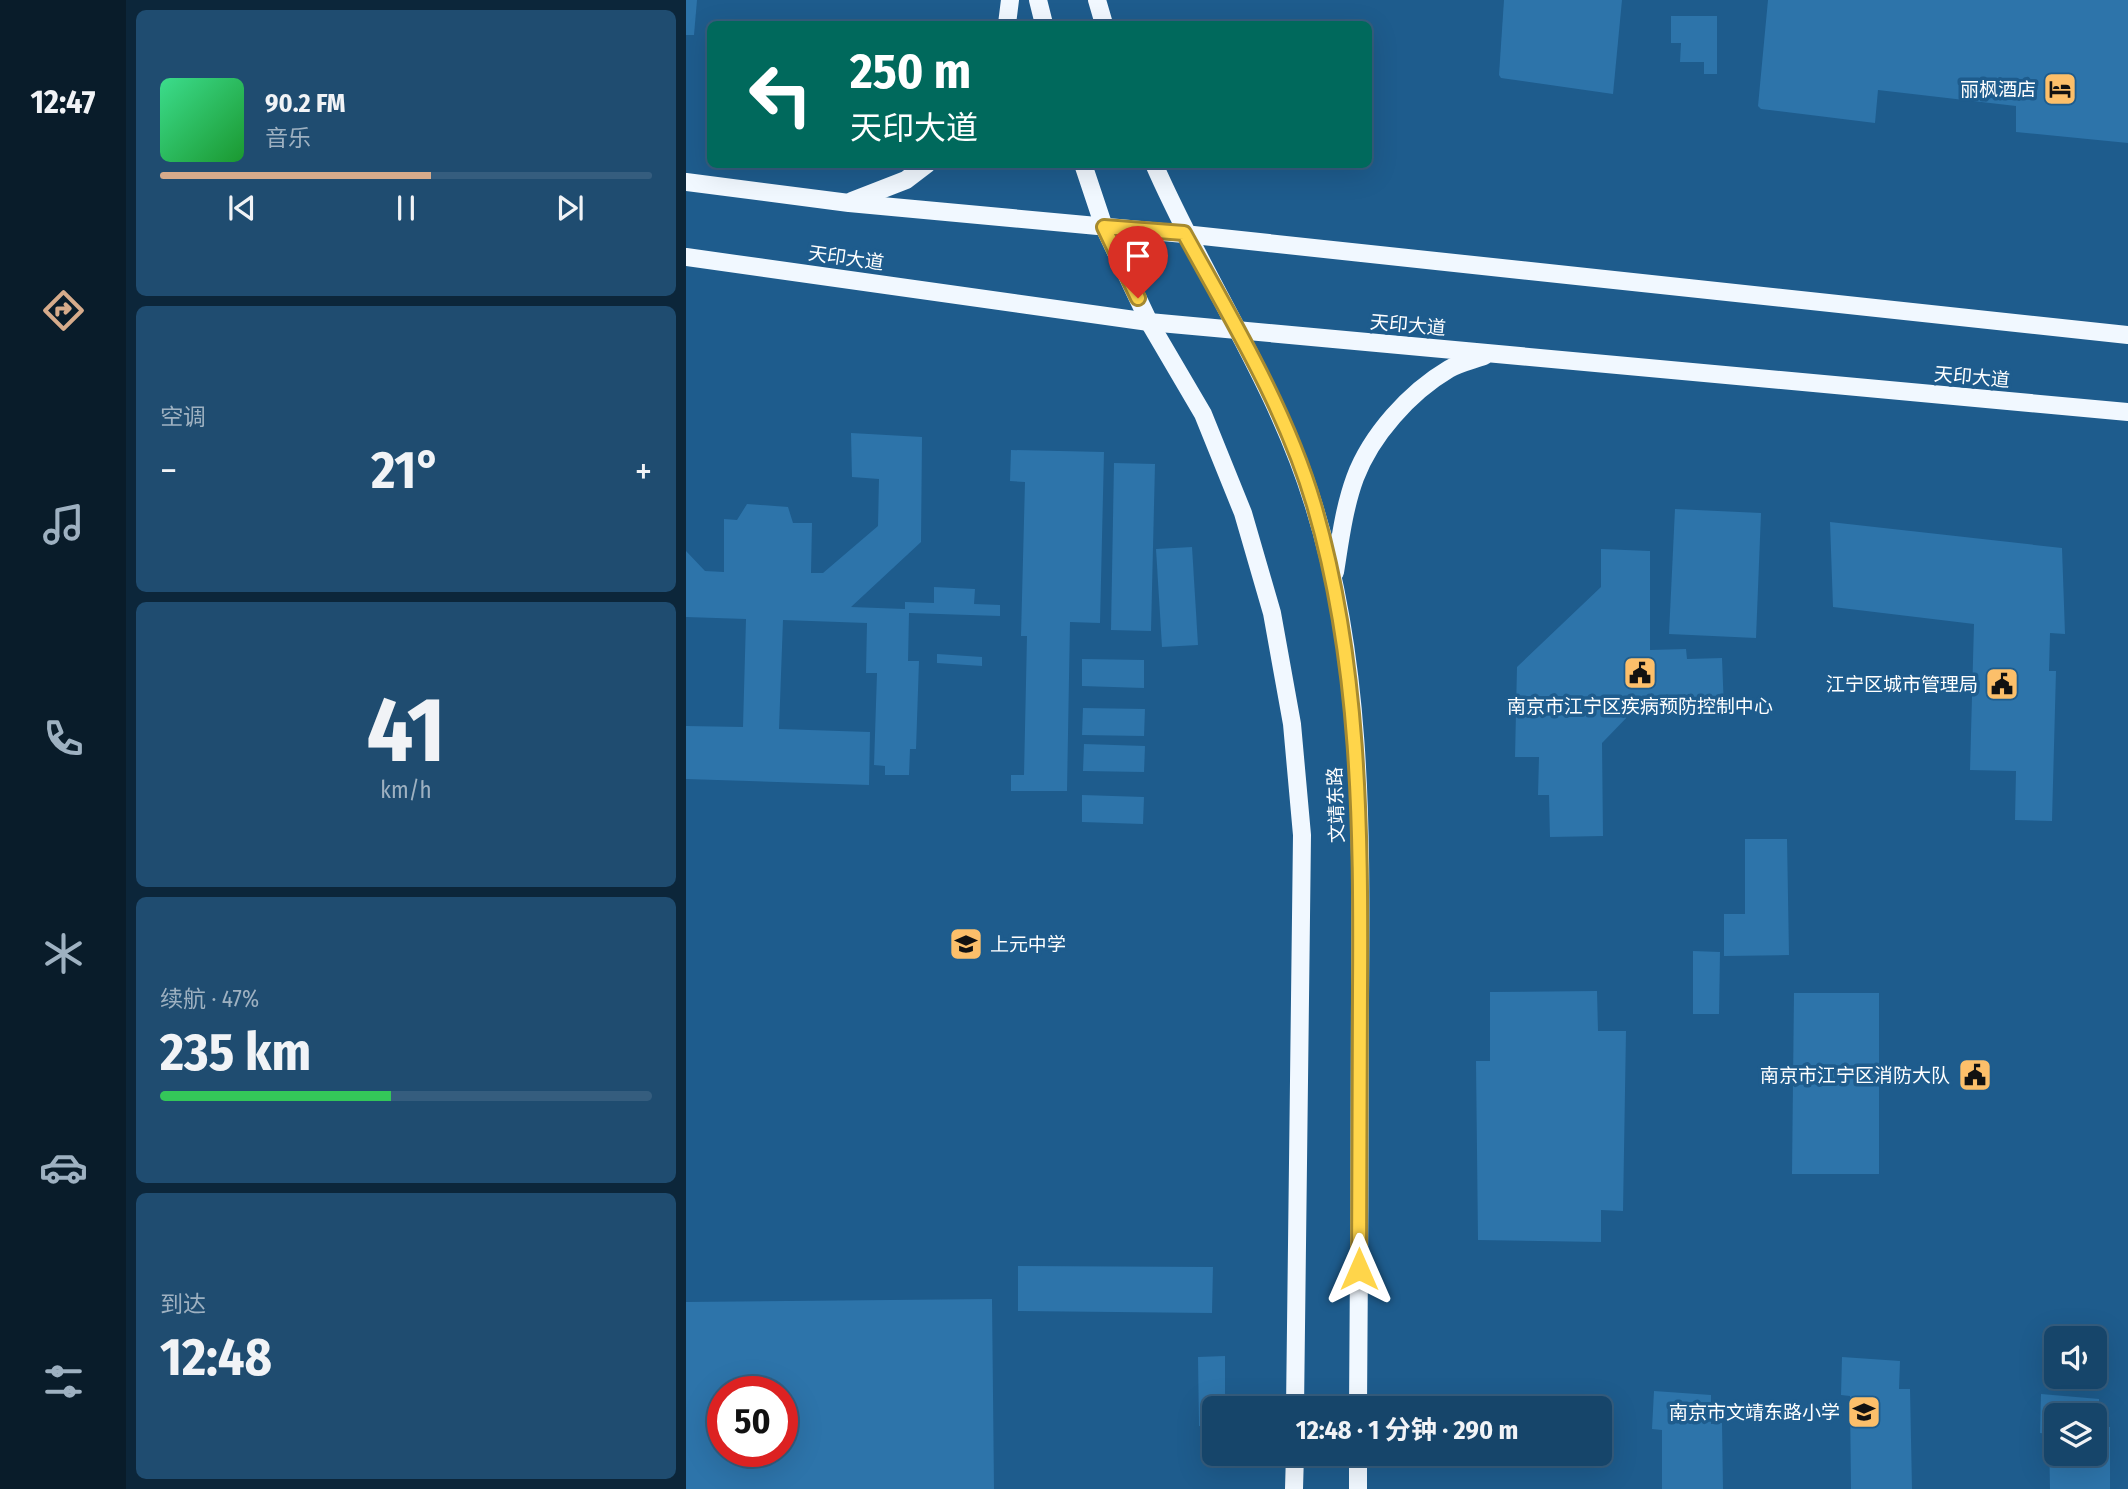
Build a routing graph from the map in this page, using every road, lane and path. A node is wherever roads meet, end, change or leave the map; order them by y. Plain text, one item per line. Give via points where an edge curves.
1 (1010, 0) edge
2 (1038, 0) edge
3 (1097, 0) edge
4 (1007, 21) edge
5 (1043, 21) edge
6 (1103, 21) edge
7 (922, 168) edge
8 (1084, 168) edge
9 (1156, 168) edge
10 (686, 182) edge
11 (849, 203) junction
12 (1104, 227) junction
13 (1184, 233) junction
14 (686, 257) edge
15 (1149, 322) junction
16 (1238, 330) junction
17 (2128, 335) edge
18 (1490, 353) junction
19 (2128, 412) edge
20 (1334, 579) junction
21 (1295, 1396) edge
22 (1358, 1396) edge
23 (1295, 1466) edge
24 (1358, 1466) edge
25 (1294, 1489) edge
26 (1358, 1489) edge

1 - 4 main road
2 - 5 main road
3 - 6 main road
7 - 11 main road via 906,180
8 - 12 main road, 文靖东路
9 - 13 main road, 文靖东路
10 - 11 main road
11 - 12 main road
12 - 13 main road
12 - 15 main road, 文靖东路
13 - 16 main road, 文靖东路
13 - 17 main road
14 - 15 main road, 天印大道
15 - 16 main road, 天印大道
15 - 21 main road, 文靖东路 via 1203,414 1243,513 1272,612 1292,724 1302,835
16 - 18 main road, 天印大道
16 - 20 main road, 文靖东路 via 1313,502
18 - 19 main road, 天印大道
18 - 20 main road via 1449,369 1404,404 1370,447 1345,512
20 - 22 main road, 文靖东路 via 1356,746 1361,906
23 - 25 main road
24 - 26 main road

